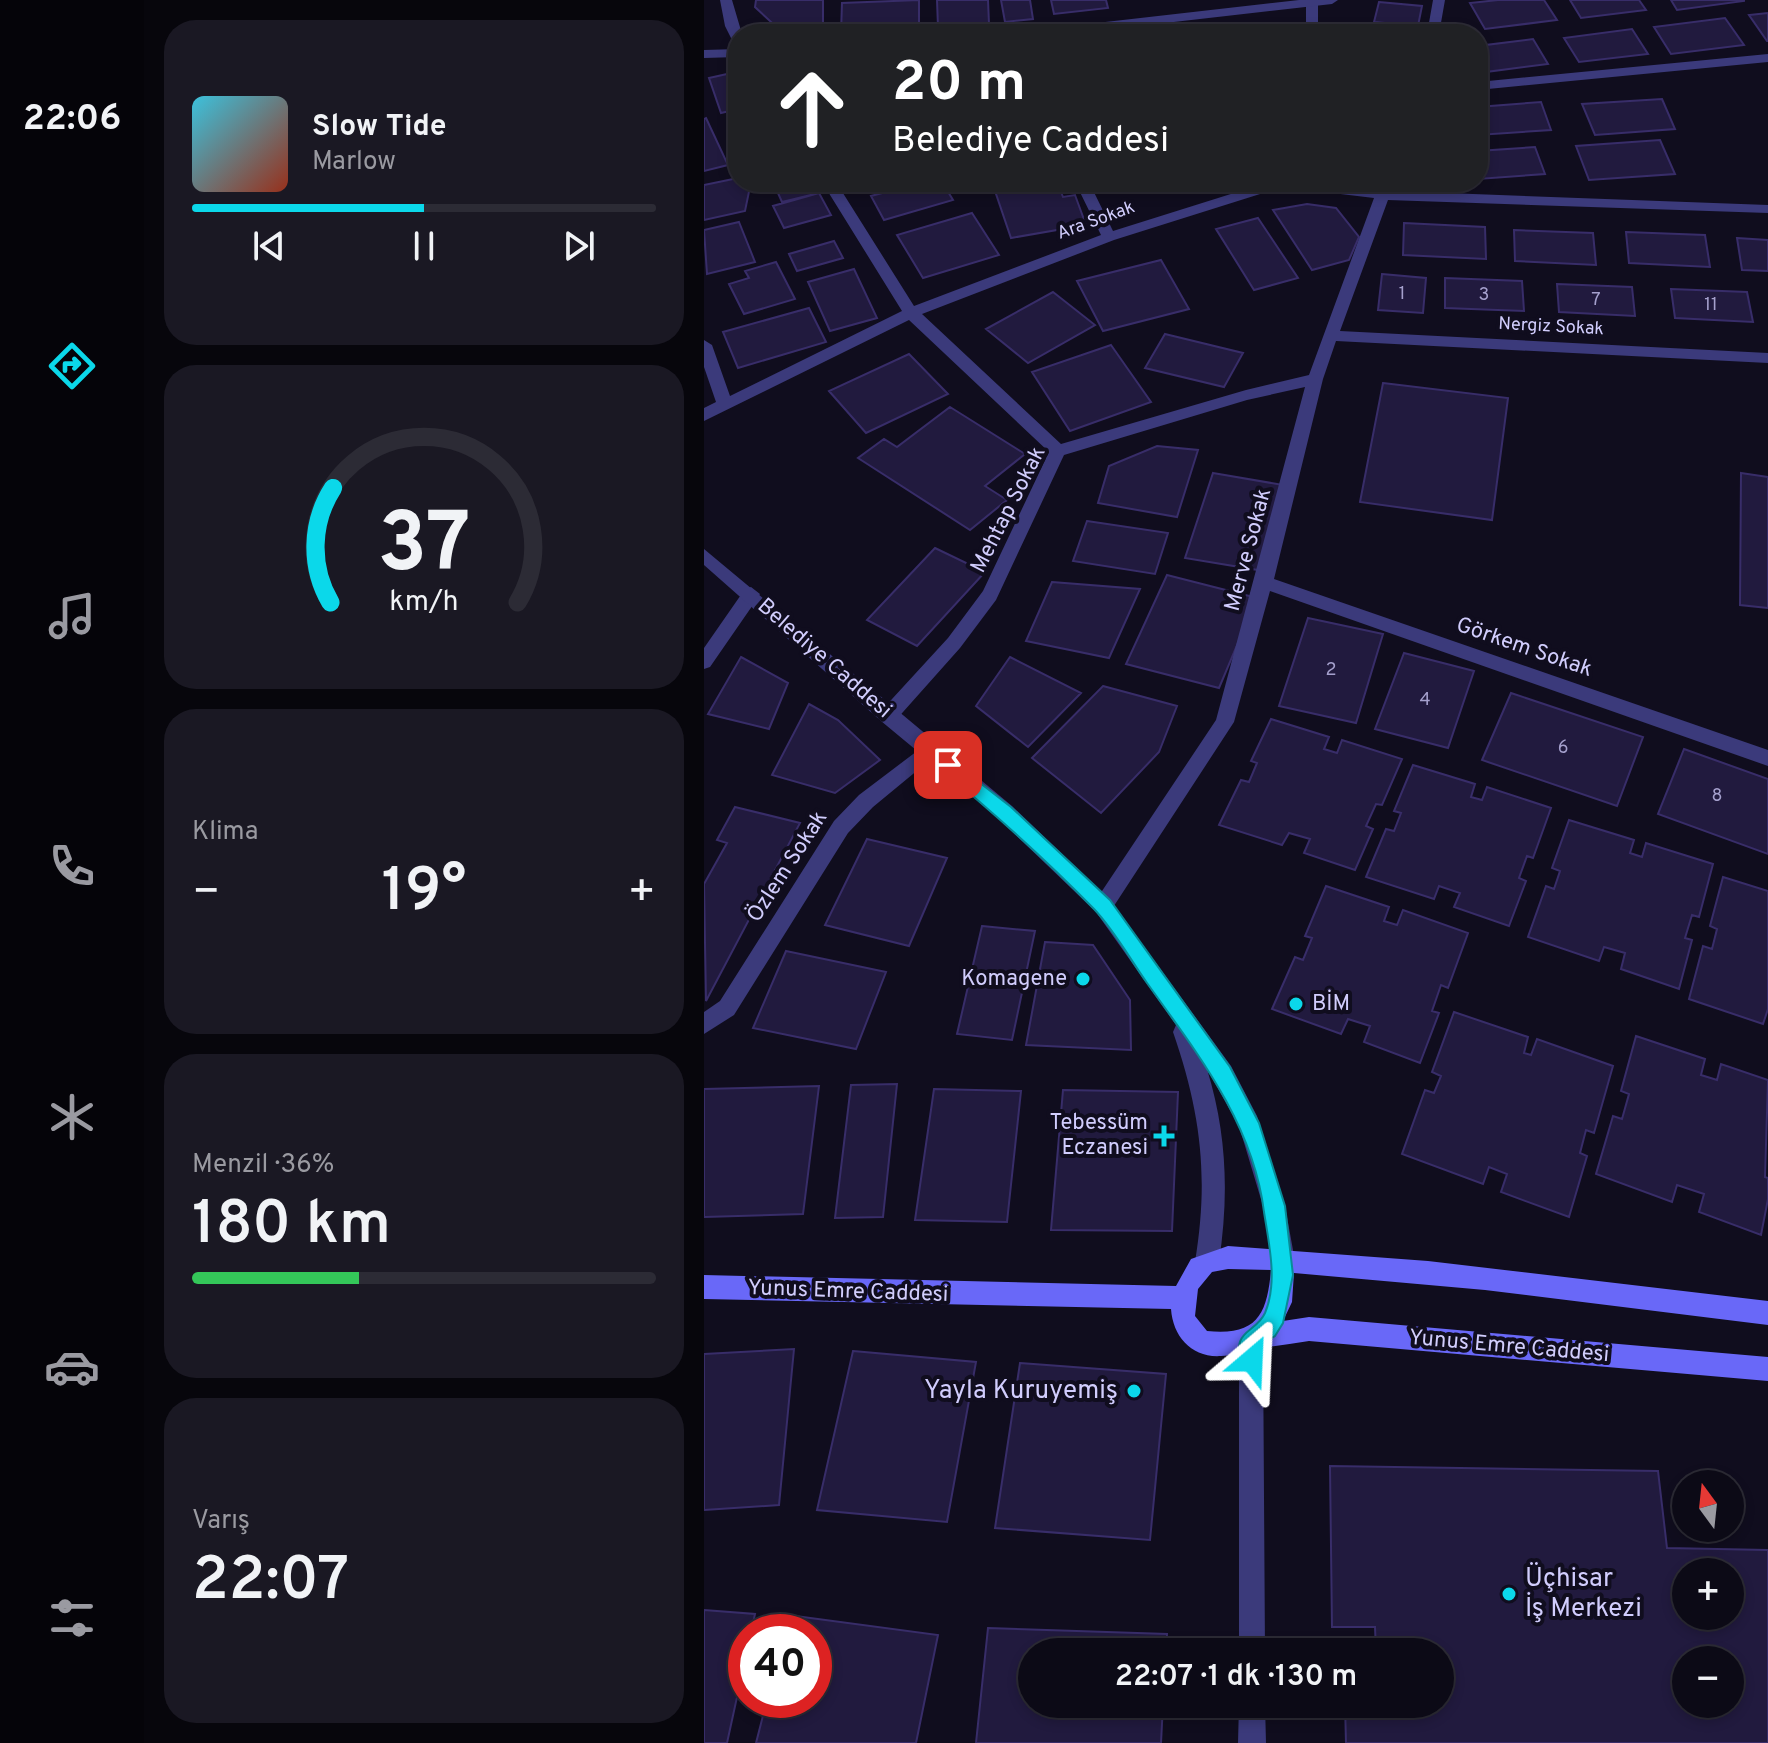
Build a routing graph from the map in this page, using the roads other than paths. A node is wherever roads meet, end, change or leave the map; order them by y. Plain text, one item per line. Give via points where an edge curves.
1 (726, 0) edge
2 (1332, 0) edge
3 (1439, 0) edge
4 (1312, 1) edge
5 (1282, 3) edge
6 (731, 24) edge
7 (1115, 24) edge
8 (1312, 24) edge
9 (1435, 24) edge
10 (728, 53) edge
11 (704, 54) edge
12 (1768, 58) edge
13 (1488, 85) edge
14 (835, 192) edge
15 (1087, 192) edge
16 (1246, 192) edge
17 (1386, 192) edge
18 (1460, 192) edge
19 (1768, 209) edge
20 (1109, 237) junction
21 (911, 313) junction
22 (1332, 336) junction
23 (704, 345) edge
24 (1768, 358) edge
25 (1315, 379) junction
26 (725, 404) junction
27 (704, 415) edge
28 (1058, 451) junction
29 (704, 555) edge
30 (1264, 582) junction
31 (751, 594) junction
32 (704, 662) edge
33 (888, 716) junction
34 (929, 750) junction
35 (1768, 758) edge
36 (1103, 906) junction
37 (1174, 1006) junction
38 (704, 1024) edge
39 (1283, 1261) junction
40 (1207, 1262) junction
41 (704, 1287) edge
42 (1184, 1298) junction
43 (1768, 1313) edge
44 (1251, 1339) junction
45 (1768, 1369) edge
46 (1252, 1638) edge
47 (1252, 1718) edge
48 (1252, 1743) edge

1 - 6 street
2 - 4 street
3 - 9 street
4 - 5 street
4 - 8 street
5 - 7 street
10 - 11 street
12 - 13 street
14 - 21 street
15 - 20 street
16 - 20 street, Ara Sokak
17 - 22 street, Merve Sokak
18 - 19 street, Ara Sokak
20 - 21 street, Ara Sokak
21 - 26 street, Ara Sokak
21 - 28 street
22 - 24 street, Nergiz Sokak
22 - 25 street, Merve Sokak
23 - 26 street
25 - 28 street, Mehtap Sokak
25 - 30 street, Merve Sokak
26 - 27 street, Ara Sokak
28 - 33 street, Mehtap Sokak via 990,595
29 - 31 street, Belediye Caddesi
30 - 35 street, Görkem Sokak
30 - 36 street, Merve Sokak via 1225,722
31 - 32 street
31 - 33 street, Belediye Caddesi
33 - 34 street, Belediye Caddesi
34 - 36 street, Belediye Caddesi via 1005,812
34 - 38 street, Özlem Sokak via 841,827 727,1008
36 - 37 street, Belediye Caddesi
37 - 39 street, Belediye Caddesi via 1223,1073 1249,1123 1274,1206
37 - 40 street, Belediye Caddesi via 1214,1130 1217,1171
39 - 40 main road
39 - 43 main road via 1512,1281
39 - 44 main road via 1276,1315
40 - 42 main road
41 - 42 main road, Yunus Emre Caddesi
42 - 44 main road via 1182,1313 1196,1338 1229,1346
44 - 45 main road, Yunus Emre Caddesi via 1309,1329
44 - 46 street
47 - 48 street

